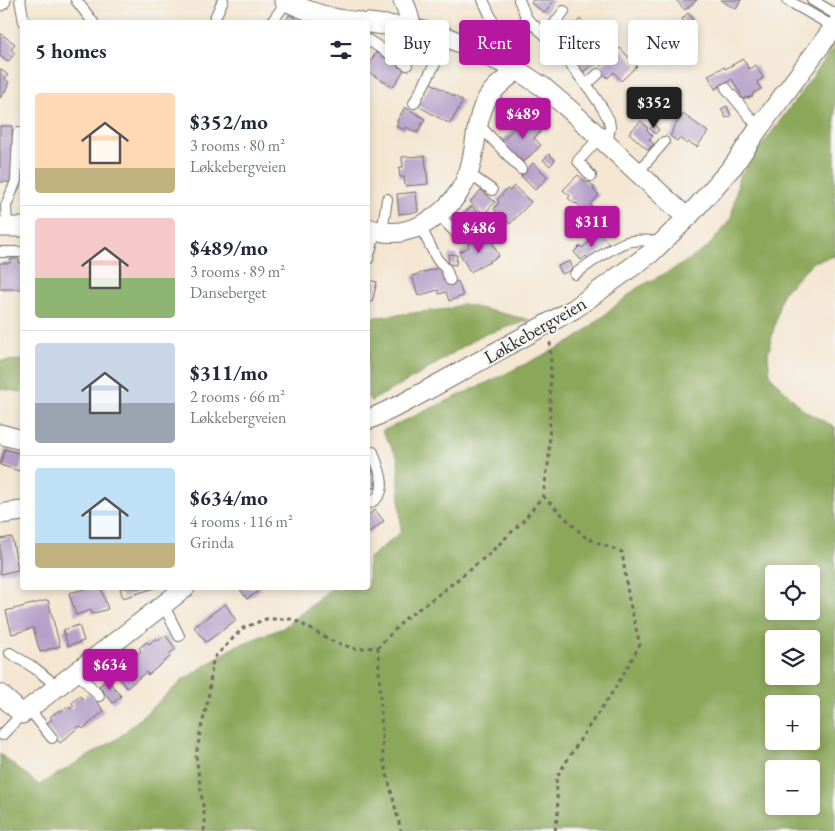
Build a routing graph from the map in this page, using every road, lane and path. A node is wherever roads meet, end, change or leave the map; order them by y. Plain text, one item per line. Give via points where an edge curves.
1 (20, 0) edge
2 (76, 0) edge
3 (223, 0) edge
4 (404, 0) edge
5 (483, 0) edge
6 (519, 0) edge
7 (787, 0) edge
8 (286, 1) edge
9 (815, 1) edge
10 (564, 11) dead end
11 (24, 20) edge
12 (91, 20) edge
13 (214, 20) edge
14 (273, 20) edge
15 (343, 20) edge
16 (410, 20) edge
17 (492, 20) edge
18 (557, 20) edge
19 (835, 22) edge
20 (370, 24) edge
21 (385, 26) edge
22 (540, 30) edge
23 (449, 38) edge
24 (370, 41) edge
25 (459, 43) edge
26 (385, 51) edge
27 (434, 65) edge
28 (507, 65) edge
29 (570, 65) edge
30 (517, 70) junction
31 (598, 74) dead end
32 (586, 85) junction
33 (726, 88) dead end
34 (414, 103) dead end
35 (478, 124) junction
36 (759, 128) junction
37 (18, 133) dead end
38 (603, 141) junction
39 (664, 142) dead end
40 (521, 169) dead end
41 (638, 172) junction
42 (468, 174) junction
43 (591, 176) dead end
44 (492, 190) dead end
45 (387, 199) dead end
46 (3, 206) edge
47 (438, 214) junction
48 (687, 218) junction
49 (420, 226) junction
50 (10, 227) edge
51 (375, 230) edge
52 (458, 235) dead end
53 (664, 242) junction
54 (370, 251) edge
55 (0, 252) edge
56 (19, 252) dead end
57 (575, 274) dead end
58 (450, 280) dead end
59 (548, 324) junction
60 (370, 419) edge
61 (0, 434) edge
62 (20, 439) edge
63 (373, 452) dead end
64 (543, 496) junction
65 (370, 503) edge
66 (20, 511) edge
67 (0, 514) edge
68 (181, 590) edge
69 (166, 597) edge
70 (179, 636) dead end
71 (378, 648) junction
72 (10, 653) dead end
73 (77, 672) junction
74 (58, 687) junction
75 (0, 694) edge
76 (99, 696) dead end
77 (26, 712) junction
78 (2, 735) dead end
79 (52, 738) dead end
80 (204, 831) edge
81 (401, 831) edge
82 (555, 831) edge

1 - 11 lane
2 - 12 lane
3 - 13 lane
4 - 16 street
5 - 17 lane
6 - 22 lane via 527,19
7 - 19 lane
8 - 14 lane
8 - 15 street
9 - 19 lane
10 - 18 lane
19 - 36 street, Løkkebergveien
20 - 21 street
23 - 25 street
24 - 26 lane
27 - 34 lane
28 - 30 street
29 - 32 lane
30 - 35 street via 487,99
30 - 38 street via 543,87
31 - 32 lane
32 - 38 lane via 609,120 610,127
33 - 36 lane
35 - 40 lane
35 - 42 street
36 - 48 street, Løkkebergveien via 734,165
37 - 46 lane via 16,181
38 - 41 street
38 - 43 lane via 578,161
39 - 41 lane
41 - 48 street
42 - 44 lane
42 - 47 street via 457,195
45 - 51 lane
46 - 50 lane
47 - 49 street
47 - 52 lane
48 - 53 street, Løkkebergveien
49 - 51 street via 404,232
49 - 58 lane
51 - 54 lane
53 - 57 lane via 626,242
53 - 59 street, Løkkebergveien via 574,310
55 - 56 lane
59 - 60 street, Løkkebergveien
59 - 64 path via 551,356 549,458
61 - 62 street
63 - 65 lane via 383,485 382,492
64 - 71 path via 488,555 406,618
64 - 82 path via 586,538 622,552 640,645 556,778 558,811
66 - 67 street
68 - 69 street
69 - 70 lane
69 - 73 street
71 - 80 path via 355,649 293,619 266,619 243,628 213,659 196,756 206,820
71 - 81 path via 383,758
72 - 74 lane
73 - 74 street
73 - 76 lane
74 - 77 street
75 - 77 street
77 - 78 lane
77 - 79 lane

